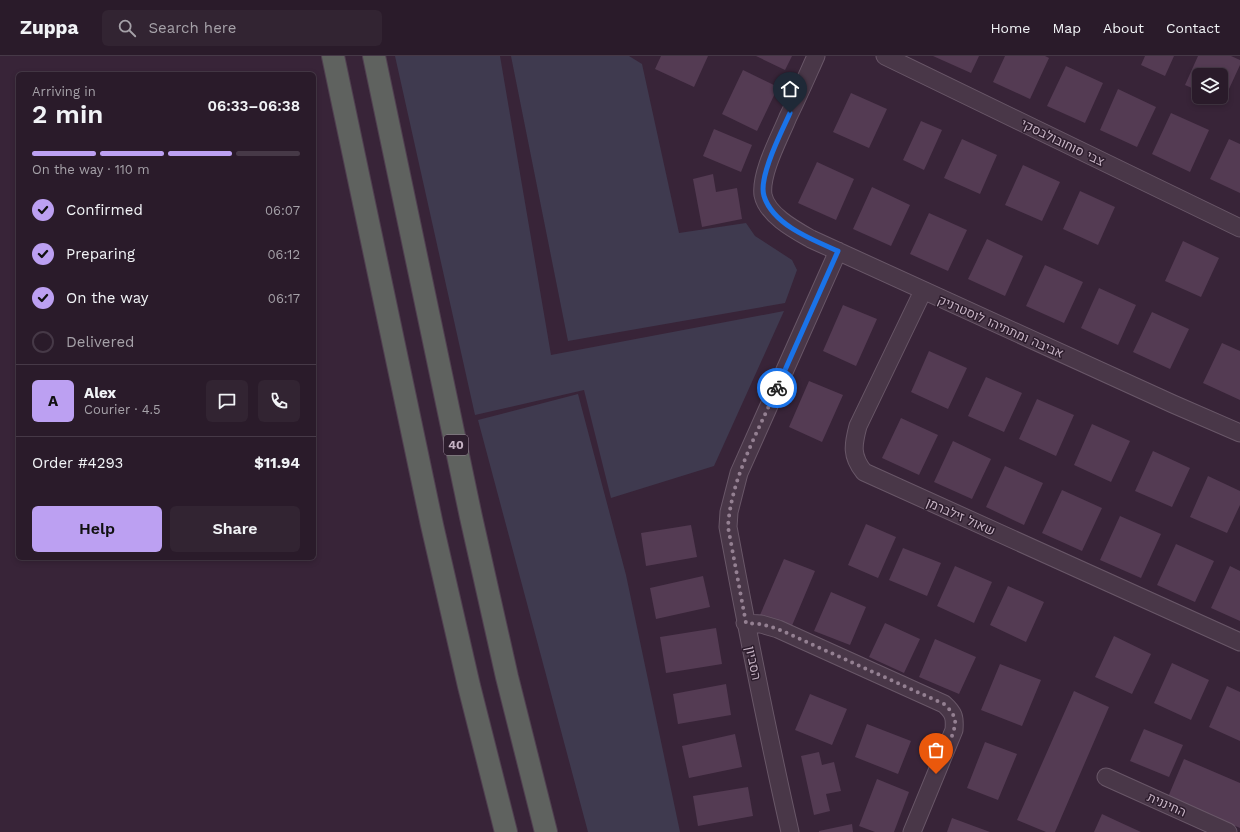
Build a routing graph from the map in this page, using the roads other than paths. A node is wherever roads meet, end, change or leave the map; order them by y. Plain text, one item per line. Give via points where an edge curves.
1 (333, 56) edge
2 (374, 56) edge
3 (816, 56) edge
4 (885, 56) edge
5 (1240, 228) edge
6 (838, 251) junction
7 (923, 290) junction
8 (1240, 432) edge
9 (746, 623) junction
10 (1240, 642) edge
11 (1106, 777) dead end
12 (1220, 830) edge
13 (506, 832) edge
14 (546, 832) edge
15 (790, 832) edge
16 (912, 832) edge

1 - 13 highway via 432,525
2 - 14 highway, 40 via 471,517 507,677
3 - 6 street, אביבה ומתתיהו לוסטרניק via 769,162 764,195 769,208 781,220 811,239
4 - 5 street, צבי סוחובולבסקי
6 - 7 street, אביבה ומתתיהו לוסטרניק
6 - 9 street, הסביון via 739,473 734,490 728,527
7 - 8 street, אביבה ומתתיהו לוסטרניק
7 - 10 street, שאול זילברמן via 858,426 854,441 855,453 857,463 864,472
9 - 15 street, הסביון
9 - 16 street via 778,629 944,704 952,711 954,730
11 - 12 street, החיננית

